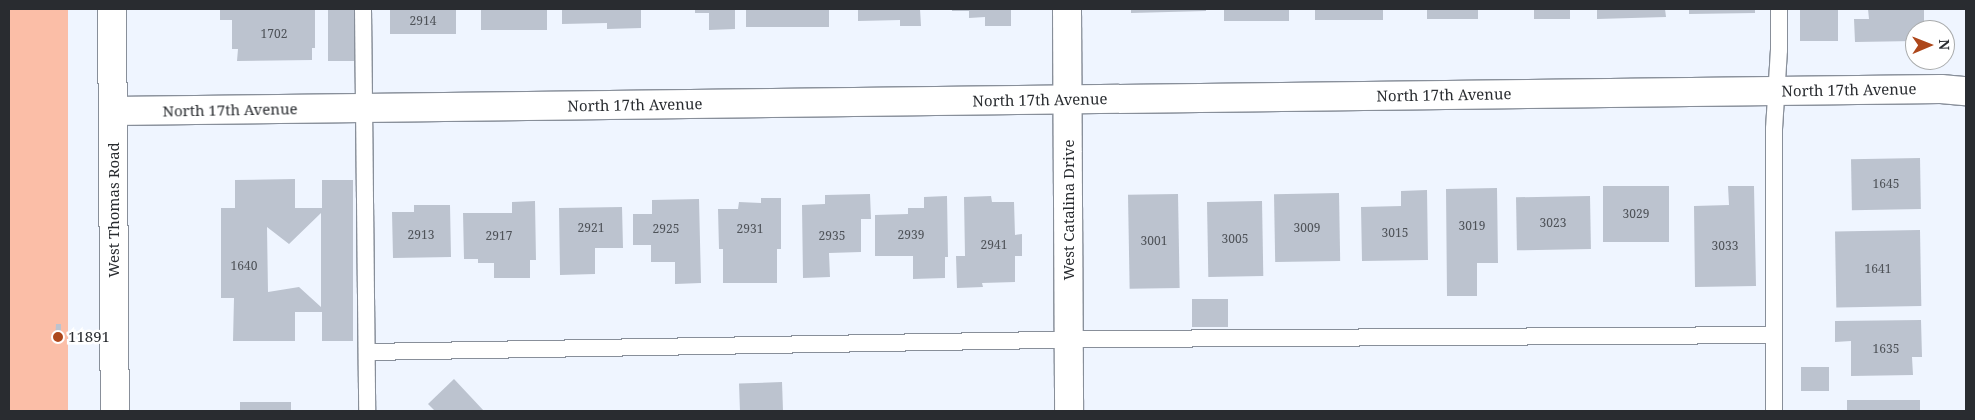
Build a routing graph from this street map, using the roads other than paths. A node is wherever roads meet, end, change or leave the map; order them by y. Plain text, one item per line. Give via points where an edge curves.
1 (112, 9) edge
2 (363, 9) edge
3 (1067, 9) edge
4 (1778, 9) edge
5 (1966, 91) edge
6 (1776, 92) junction
7 (1068, 100) junction
8 (364, 108) junction
9 (113, 110) junction
10 (1774, 335) junction
11 (1069, 341) junction
12 (367, 352) junction
13 (115, 411) edge
14 (367, 411) edge
15 (1069, 411) edge
16 (1774, 411) edge

1 - 9 street, West Thomas Road
2 - 8 lane
3 - 7 street, West Catalina Drive
4 - 6 lane
5 - 6 street, North 17th Avenue
6 - 7 street, North 17th Avenue
6 - 10 lane
7 - 8 street, North 17th Avenue
7 - 11 street, West Catalina Drive
8 - 9 street, North 17th Avenue
8 - 12 lane
9 - 13 street, West Thomas Road
10 - 11 lane
10 - 16 lane
11 - 12 lane
11 - 15 street, West Catalina Drive
12 - 14 lane

